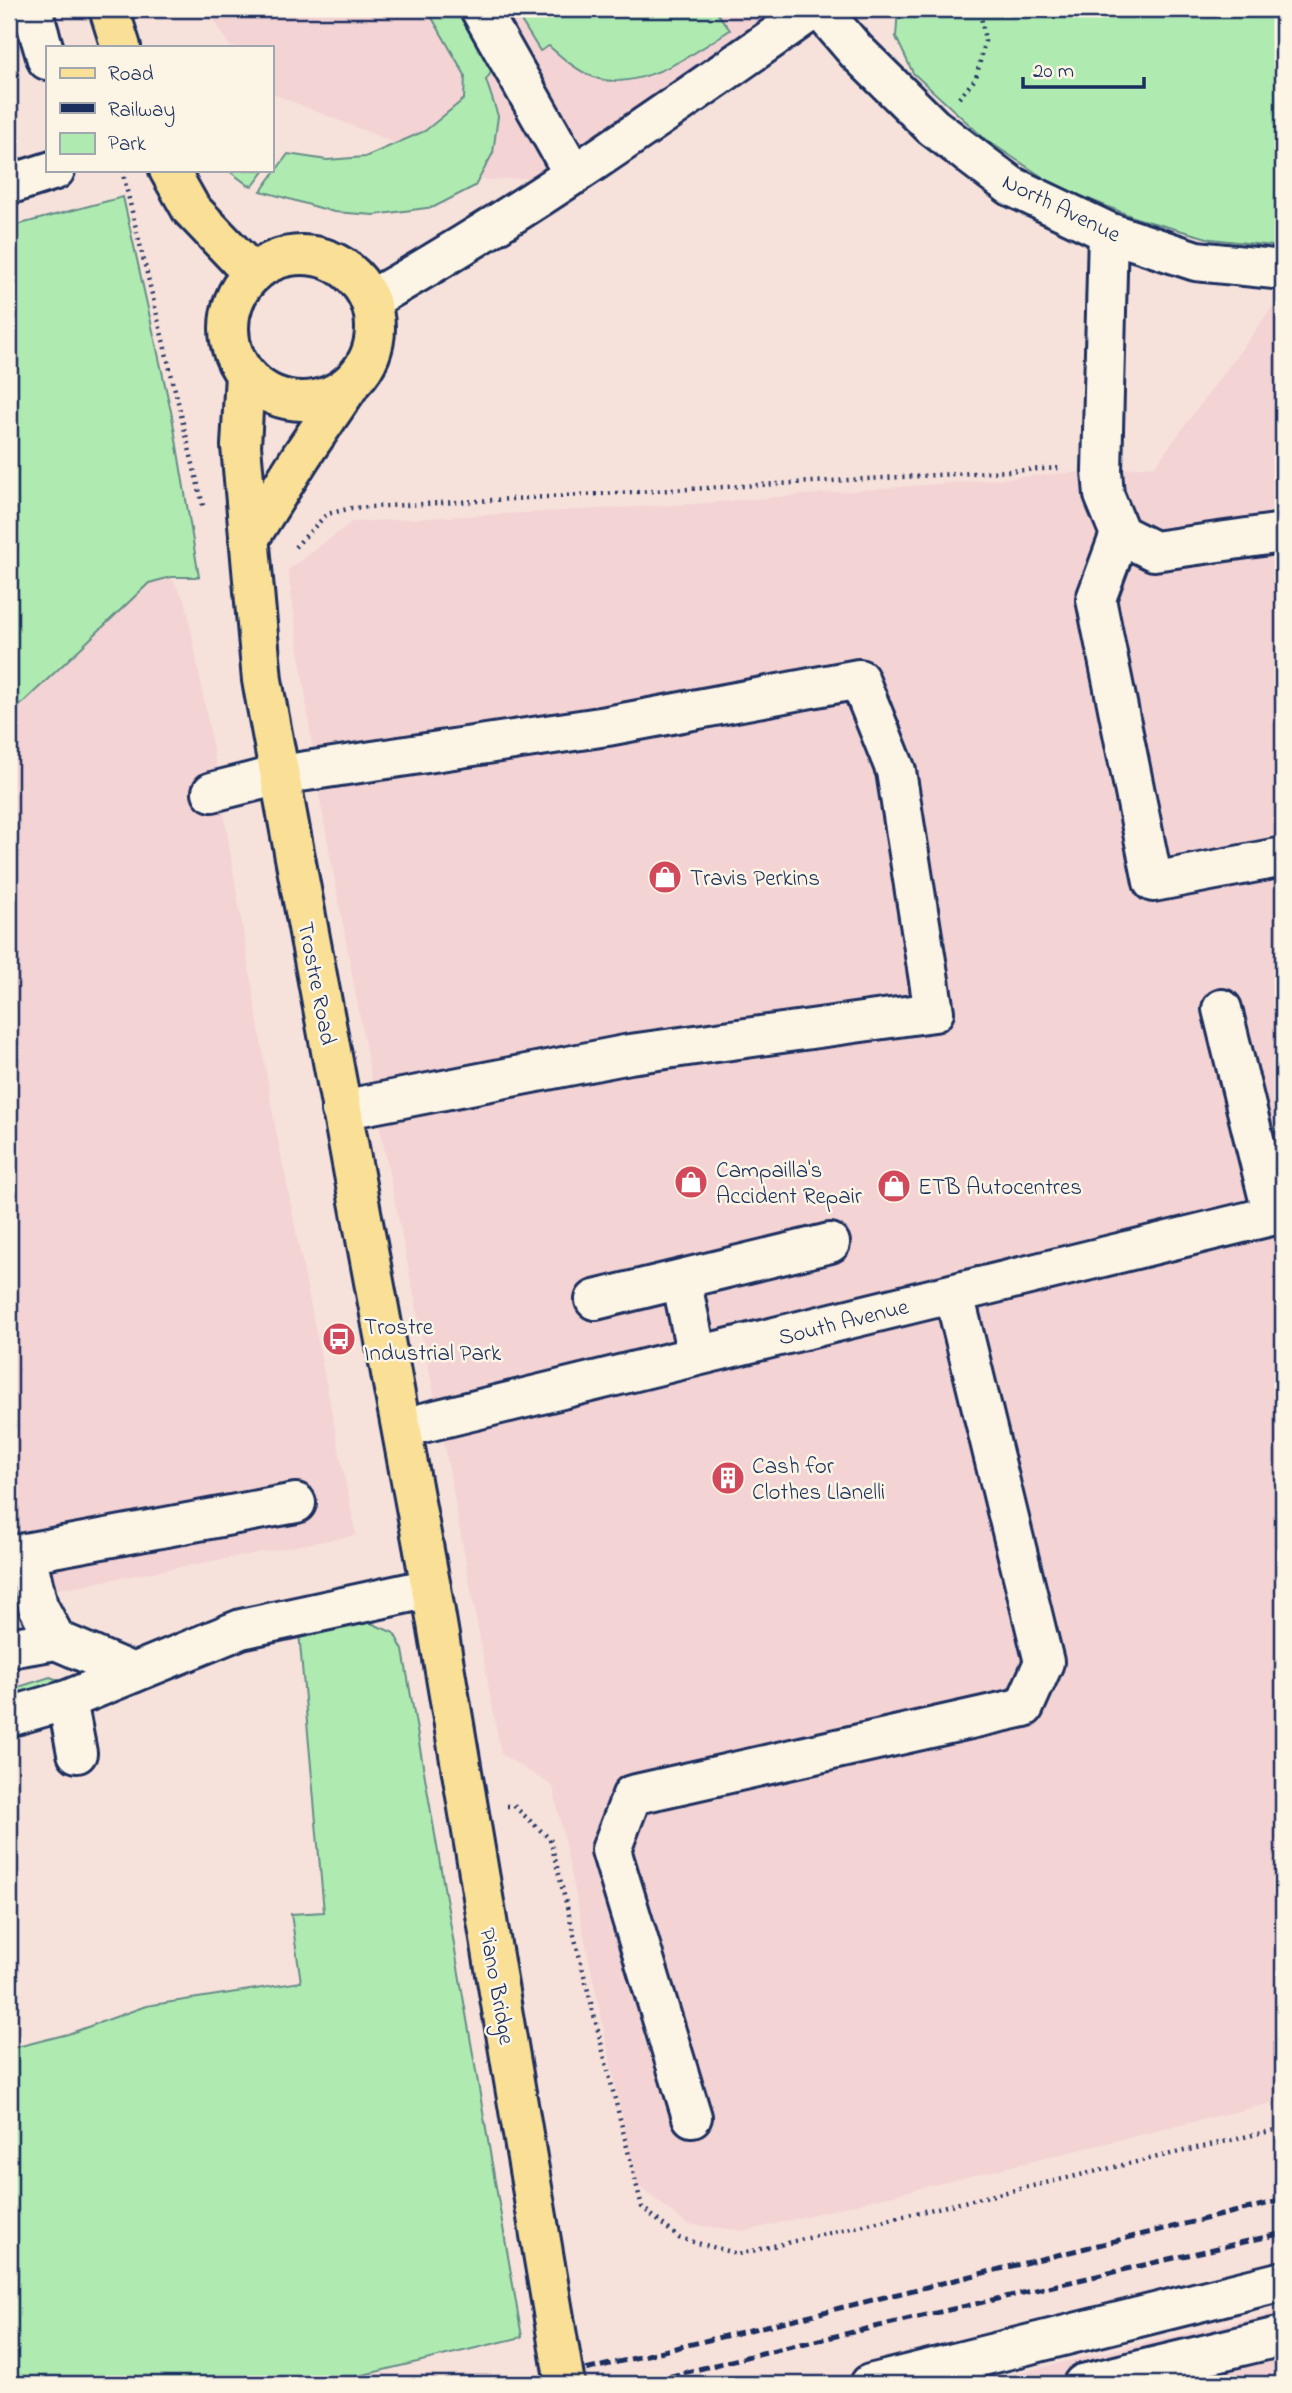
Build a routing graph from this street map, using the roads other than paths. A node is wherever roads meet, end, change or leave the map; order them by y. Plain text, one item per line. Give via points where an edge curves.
1 (32, 9) edge
2 (108, 9) edge
3 (480, 9) edge
4 (814, 9) edge
5 (820, 9) edge
6 (121, 46) edge
7 (46, 57) edge
8 (49, 172) edge
9 (170, 172) edge
10 (574, 175) junction
11 (11, 184) dead end
12 (1108, 232) junction
13 (1283, 270) edge
14 (252, 273) junction
15 (370, 300) junction
16 (355, 379) junction
17 (252, 382) junction
18 (1283, 533) edge
19 (1119, 534) junction
20 (249, 540) junction
21 (280, 775) junction
22 (212, 792) dead end
23 (1283, 857) edge
24 (1222, 1009) dead end
25 (341, 1110) junction
26 (1278, 1214) edge
27 (830, 1243) dead end
28 (681, 1279) junction
29 (954, 1294) junction
30 (595, 1300) dead end
31 (697, 1356) junction
32 (402, 1428) junction
33 (296, 1503) dead end
34 (17, 1555) edge
35 (431, 1588) junction
36 (56, 1640) junction
37 (9, 1648) edge
38 (133, 1673) junction
39 (67, 1700) junction
40 (9, 1717) edge
41 (77, 1753) dead end
42 (692, 2117) dead end
43 (1283, 2281) edge
44 (1283, 2336) edge
45 (565, 2384) edge
46 (870, 2384) edge
47 (1083, 2384) edge

1 - 7 street
2 - 6 main road
3 - 10 street
4 - 10 street
5 - 12 street, North Avenue via 933,127 1010,186
8 - 11 street
9 - 14 main road via 191,209
10 - 15 street
12 - 13 street, North Avenue via 1196,261
12 - 19 street via 1102,471 1104,495
14 - 15 main road, Trostre Road via 285,256 309,254 348,271
14 - 17 main road, Trostre Road via 233,299 228,330 232,352
15 - 16 main road, Trostre Road via 374,340
16 - 17 main road via 318,399 288,398
16 - 20 main road, Trostre Road
17 - 20 main road, Trostre Road via 241,446
18 - 19 street via 1154,551
19 - 23 street via 1096,599 1153,883
20 - 21 main road, Trostre Road via 262,680
21 - 22 street
21 - 25 main road, Trostre Road
21 - 25 street via 607,726 859,679 895,771 934,1012 631,1054
24 - 26 street
25 - 32 main road, Trostre Road
26 - 29 street, South Avenue
27 - 28 street
28 - 30 street
28 - 31 street
29 - 31 street, South Avenue
29 - 42 street via 1044,1662 1024,1707 632,1795 611,1850
31 - 32 street, South Avenue
32 - 35 main road, Trostre Road
33 - 34 street
34 - 36 street
35 - 38 street via 241,1629
35 - 45 main road, Piano Bridge, bridge
36 - 37 street
36 - 38 street
38 - 39 street
39 - 40 street
39 - 41 street
43 - 46 street
44 - 47 street

